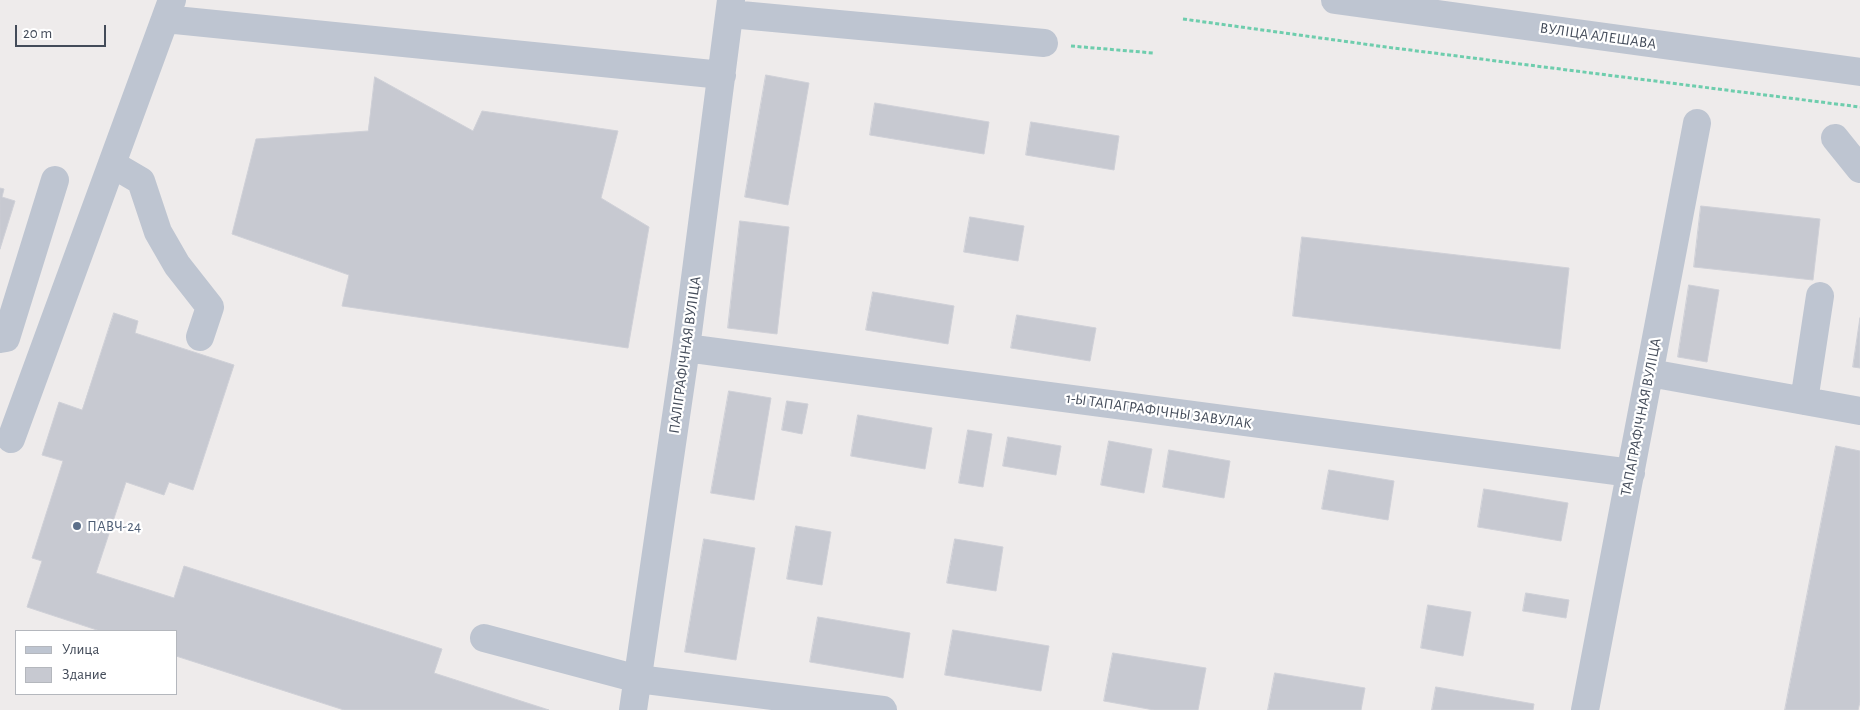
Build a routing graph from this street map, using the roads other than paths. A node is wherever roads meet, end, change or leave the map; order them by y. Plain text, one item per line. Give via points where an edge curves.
1 (1335, 0) edge
2 (731, 7) edge
3 (169, 10) edge
4 (1044, 43) road end
5 (1860, 72) edge
6 (722, 75) junction
7 (1697, 123) dead end
8 (1835, 138) dead end
9 (112, 164) junction
10 (1860, 169) edge
11 (55, 180) dead end
12 (1820, 296) dead end
13 (200, 337) dead end
14 (0, 339) edge
15 (686, 348) junction
16 (1650, 373) junction
17 (1804, 401) junction
18 (1860, 411) edge
19 (12, 439) dead end
20 (1631, 473) junction
21 (484, 638) dead end
22 (638, 679) junction
23 (633, 710) edge
24 (883, 710) edge
25 (1585, 710) edge

1 - 5 street, ВУЛІЦА АЛЕШАВА
2 - 4 street
2 - 6 street, ПАЛІГРАФІЧНАЯ ВУЛІЦА
3 - 6 street
3 - 9 street
6 - 15 street, ПАЛІГРАФІЧНАЯ ВУЛІЦА
7 - 16 street, ТАПАГРАФІЧНАЯ ВУЛІЦА
8 - 10 street
9 - 13 street via 141,181 158,232 177,265 210,307
9 - 19 street
11 - 14 street via 6,338
12 - 17 street
15 - 20 street, 1-Ы ТАПАГРАФІЧНЫ ЗАВУЛАК
15 - 22 street, ПАЛІГРАФІЧНАЯ ВУЛІЦА
16 - 17 street
16 - 20 street, ТАПАГРАФІЧНАЯ ВУЛІЦА
17 - 18 street
20 - 25 street, ТАПАГРАФІЧНАЯ ВУЛІЦА
21 - 22 street
22 - 23 street, ПАЛІГРАФІЧНАЯ ВУЛІЦА
22 - 24 street

